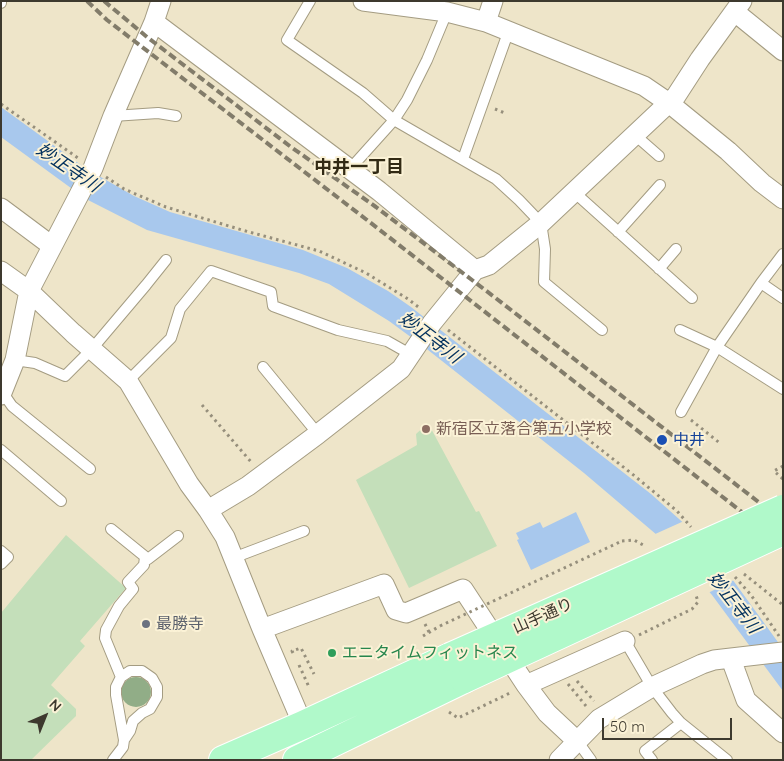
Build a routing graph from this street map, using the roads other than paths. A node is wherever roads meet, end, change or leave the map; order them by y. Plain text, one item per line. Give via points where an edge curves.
1 (161, 1) edge
2 (310, 1) edge
3 (363, 1) edge
4 (493, 1) edge
5 (739, 6) edge
6 (447, 12) junction
7 (154, 22) junction
8 (486, 22) junction
9 (509, 30) junction
10 (783, 51) edge
11 (669, 103) junction
12 (114, 116) junction
13 (176, 116) dead end
14 (394, 120) junction
15 (635, 135) junction
16 (659, 156) dead end
17 (463, 159) junction
18 (350, 169) junction
19 (660, 185) dead end
20 (574, 192) junction
21 (783, 199) edge
22 (1, 208) edge
23 (541, 223) junction
24 (618, 232) junction
25 (52, 246) junction
26 (676, 249) dead end
27 (783, 254) edge
28 (166, 260) dead end
29 (659, 269) junction
30 (475, 270) junction
31 (1, 271) edge
32 (760, 282) junction
33 (29, 291) junction
34 (692, 298) dead end
35 (783, 298) edge
36 (602, 330) dead end
37 (680, 330) dead end
38 (718, 347) junction
39 (414, 348) junction
40 (91, 350) junction
41 (10, 362) edge
42 (263, 367) dead end
43 (128, 380) junction
44 (783, 389) edge
45 (2, 394) edge
46 (681, 412) road end
47 (318, 434) junction
48 (1, 450) edge
49 (90, 469) dead end
50 (61, 501) dead end
51 (783, 509) edge
52 (207, 513) junction
53 (111, 530) dead end
54 (304, 531) dead end
55 (783, 532) edge
56 (178, 536) dead end
57 (1, 551) edge
58 (146, 557) junction
59 (234, 558) junction
60 (1, 564) edge
61 (262, 630) junction
62 (626, 641) joint
63 (783, 652) edge
64 (731, 659) junction
65 (457, 668) junction
66 (122, 677) junction
67 (526, 685) junction
68 (652, 687) junction
69 (681, 723) junction
70 (303, 725) junction
71 (783, 733) edge
72 (124, 740) junction
73 (578, 742) junction
74 (305, 756) edge
75 (113, 760) edge
76 (223, 760) edge
77 (560, 760) edge
78 (591, 760) edge
79 (652, 760) edge
80 (727, 760) edge

1 - 7 street
2 - 14 lane via 287,40 363,93
3 - 6 street
4 - 8 street
5 - 10 street
5 - 11 street
6 - 8 street
6 - 14 lane via 427,60
7 - 12 street
7 - 18 street
8 - 9 street
9 - 11 street via 644,86
9 - 17 lane
11 - 15 street
11 - 21 street
12 - 13 lane via 158,113
12 - 25 street via 92,170
14 - 17 lane
14 - 18 lane
15 - 16 lane
15 - 20 street
17 - 23 lane via 496,179
18 - 30 street
19 - 24 lane
20 - 23 street
20 - 24 lane
22 - 25 street
23 - 30 street via 489,266
23 - 36 lane via 546,249 544,282
24 - 29 lane
25 - 33 street
26 - 29 lane
27 - 32 lane
28 - 40 lane
29 - 34 lane
30 - 39 street
31 - 33 street
32 - 35 lane
32 - 38 lane
33 - 40 street
33 - 41 street
37 - 38 lane
38 - 44 lane
38 - 46 lane
39 - 43 lane via 338,330 273,306 271,292 211,271 180,309 170,338
39 - 47 street via 400,369
40 - 41 lane via 65,376 35,363
40 - 43 street
41 - 45 street
42 - 47 lane
43 - 52 street
45 - 49 lane via 12,406
47 - 52 street
48 - 50 lane
51 - 65 main road, 山手通り, bridge
52 - 59 street via 225,537
53 - 58 lane
54 - 59 lane
55 - 65 main road, 山手通り, bridge
56 - 58 lane via 148,559
57 - 60 lane via 8,556
58 - 66 lane via 144,565 128,582 132,589 106,630 105,638
59 - 61 street
61 - 67 street via 384,584 396,610 406,613 462,589
61 - 70 street
62 - 67 street
62 - 68 lane
63 - 64 street
64 - 68 street via 702,664
64 - 71 street via 746,700
65 - 70 main road, 山手通り
65 - 74 main road, 山手通り
66 - 72 lane via 116,687 116,695
66 - 72 lane via 130,671 142,671 152,678 157,687 157,697 150,709 133,722
67 - 73 street via 547,712
68 - 69 lane
68 - 73 street via 600,719
69 - 79 lane via 645,751
69 - 80 lane
70 - 74 main road, 山手通り
70 - 76 main road, 山手通り
72 - 75 lane
73 - 77 street
73 - 78 lane

